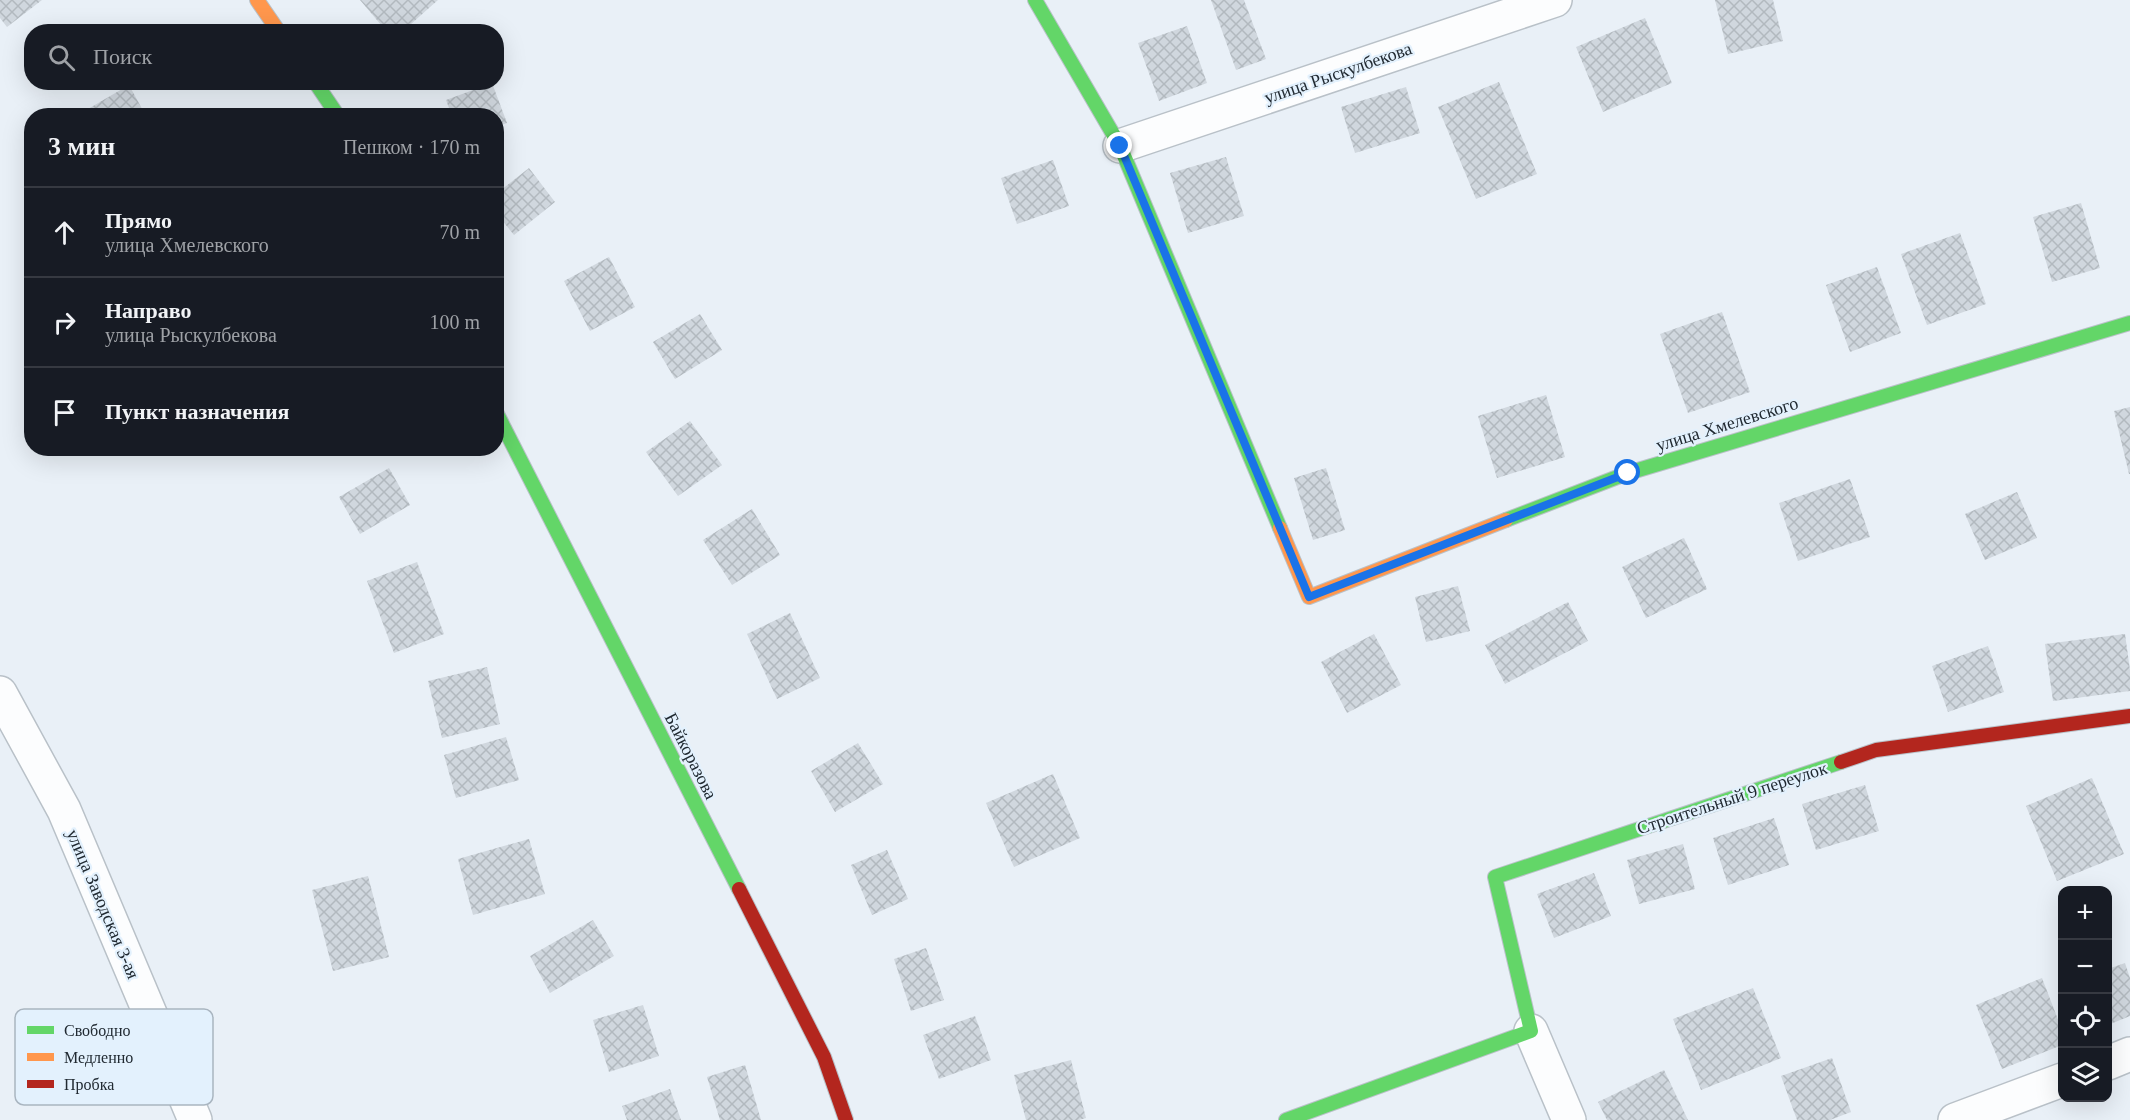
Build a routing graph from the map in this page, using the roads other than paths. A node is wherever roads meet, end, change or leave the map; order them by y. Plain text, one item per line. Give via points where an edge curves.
1 (258, 0) edge
2 (1035, 0) edge
3 (1555, 0) edge
4 (274, 24) edge
5 (320, 90) edge
6 (333, 108) edge
7 (1120, 146) junction
8 (2130, 322) edge
9 (504, 428) edge
10 (0, 693) edge
11 (2130, 716) edge
12 (148, 1009) edge
13 (1531, 1031) junction
14 (2130, 1054) edge
15 (2112, 1061) edge
16 (2058, 1081) edge
17 (189, 1105) edge
18 (195, 1120) edge
19 (846, 1120) edge
20 (1286, 1120) edge
21 (1569, 1120) edge
22 (1955, 1120) edge

1 - 4 street
2 - 7 street
3 - 7 street, улица Рыскулбекова
5 - 6 street
7 - 8 street, улица Хмелевского via 1309,597 1628,473
9 - 19 street, Байкоразова via 824,1057
10 - 12 street, улица Заводская 3-ая via 64,810
11 - 13 street, Строительный 9 переулок via 1876,750 1495,877
13 - 20 street
13 - 21 street, Строительный 9 переулок
14 - 15 street
16 - 22 street
17 - 18 street, улица Заводская 3-ая

